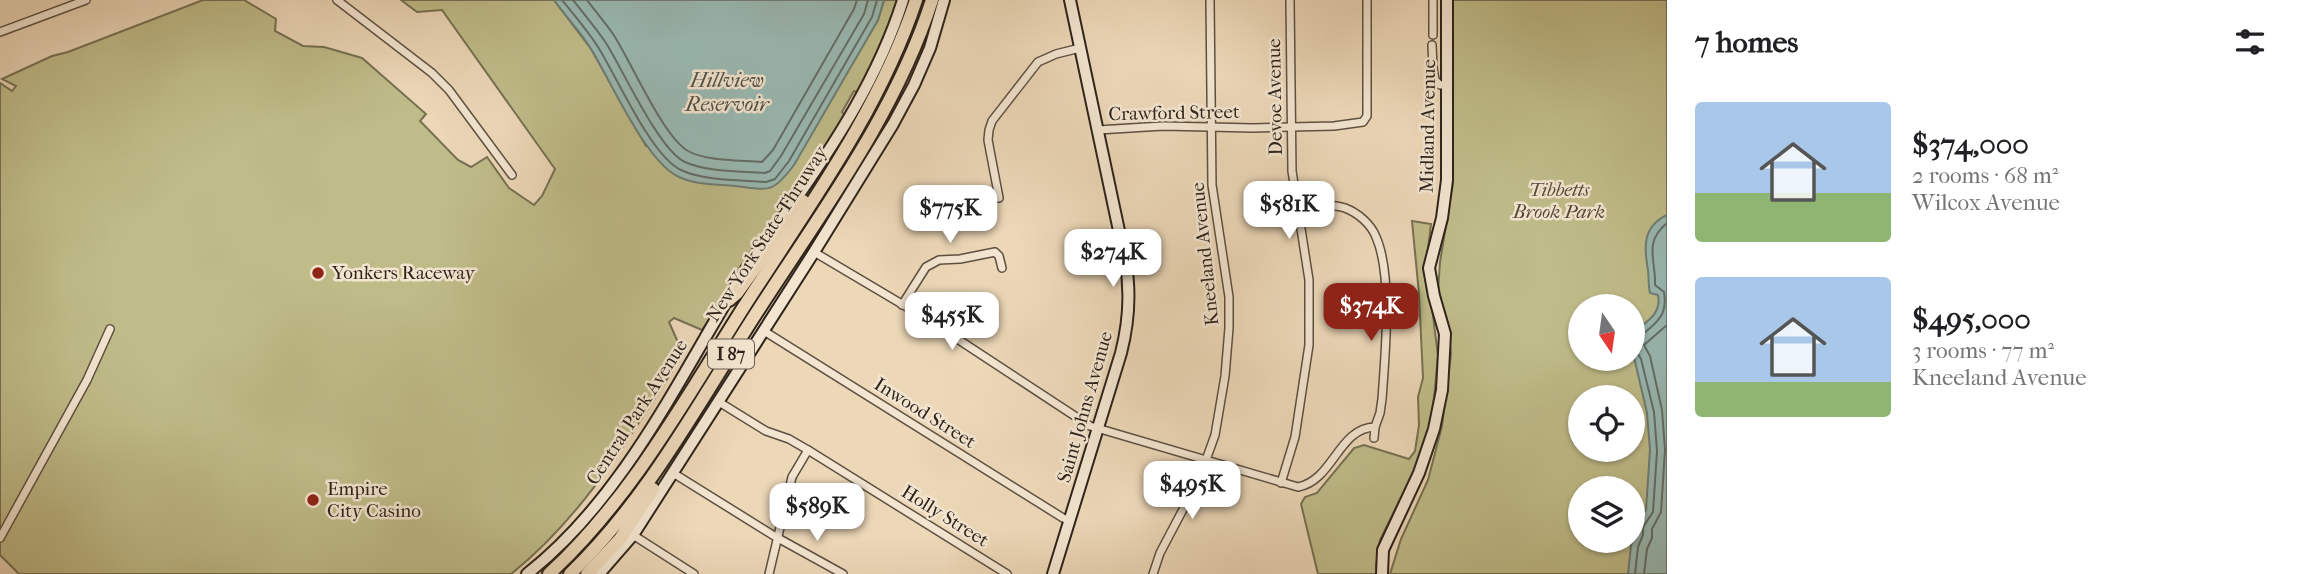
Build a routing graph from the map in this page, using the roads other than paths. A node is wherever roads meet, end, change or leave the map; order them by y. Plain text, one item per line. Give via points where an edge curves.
1 (86, 0) edge
2 (337, 0) edge
3 (903, 0) edge
4 (916, 0) edge
5 (932, 0) edge
6 (944, 0) edge
7 (1070, 0) edge
8 (1210, 0) edge
9 (1290, 0) edge
10 (1367, 0) edge
11 (1433, 0) edge
12 (1447, 0) edge
13 (0, 32) edge
14 (1433, 35) dead end
15 (1432, 45) dead end
16 (1080, 48) junction
17 (1446, 85) junction
18 (1211, 127) junction
19 (1291, 127) junction
20 (1098, 130) junction
21 (512, 175) dead end
22 (820, 188) junction
23 (999, 198) dead end
24 (1296, 207) junction
25 (814, 252) junction
26 (1002, 268) dead end
27 (729, 300) junction
28 (902, 305) junction
29 (110, 329) dead end
30 (764, 331) junction
31 (719, 402) junction
32 (1375, 427) junction
33 (1098, 428) junction
34 (1374, 438) dead end
35 (808, 450) junction
36 (1206, 460) junction
37 (663, 461) junction
38 (673, 473) junction
39 (1281, 483) junction
40 (1069, 520) junction
41 (634, 535) junction
42 (776, 537) junction
43 (0, 538) edge
44 (527, 574) edge
45 (549, 574) edge
46 (570, 574) edge
47 (587, 574) edge
48 (599, 574) edge
49 (694, 574) edge
50 (769, 574) edge
51 (843, 574) edge
52 (1007, 574) edge
53 (1053, 574) edge
54 (1153, 574) edge
55 (1382, 574) edge

1 - 13 street
2 - 21 street via 432,73
3 - 27 main road, Central Park Avenue via 856,105
4 - 22 highway, New York State Thruway / I 87 via 878,92
5 - 37 highway, New York State Thruway / I 87 via 911,57 878,122
6 - 25 main road via 914,85
7 - 16 main road, Saint Johns Avenue
8 - 18 street, Kneeland Avenue
9 - 19 street, Devoe Avenue
10 - 19 street, Crawford Street via 1366,120 1355,125
11 - 14 street
12 - 17 main road, Midland Avenue
15 - 17 street via 1435,80
16 - 20 main road, Saint Johns Avenue
16 - 23 street via 1038,62 992,121 988,140
17 - 55 main road, Midland Avenue via 1447,180 1430,268 1445,334 1442,390 1427,450 1383,551
18 - 19 street, Crawford Street
18 - 20 street, Crawford Street
18 - 36 street, Kneeland Avenue via 1212,185 1229,297 1229,328 1223,400
19 - 24 street, Devoe Avenue
20 - 33 main road, Saint Johns Avenue via 1129,291 1123,343
22 - 27 highway via 803,200
22 - 45 highway, New York State Thruway / I 87 via 635,475 590,533
24 - 32 street via 1345,208 1372,228 1379,245 1385,280 1384,362
24 - 39 street, Devoe Avenue via 1309,280 1310,345 1295,437
25 - 28 street
25 - 30 main road
26 - 28 street via 995,252 939,260 926,267
27 - 44 main road, Central Park Avenue via 615,481 590,514
28 - 33 street
29 - 43 street via 82,391
30 - 31 main road
30 - 40 street, Inwood Street
31 - 35 street, Holly Street
31 - 38 main road
32 - 34 street
32 - 39 street via 1354,434 1314,482 1298,487
33 - 36 street
33 - 40 main road, Saint Johns Avenue
35 - 42 street via 792,477
35 - 52 street, Holly Street
36 - 39 street
36 - 54 street, Kneeland Avenue
37 - 46 highway, New York State Thruway / I 87 via 612,530
37 - 47 highway via 656,484 628,527
38 - 41 main road
38 - 42 street
40 - 53 main road, Saint Johns Avenue
41 - 48 main road
41 - 49 street
42 - 50 street
42 - 51 street

